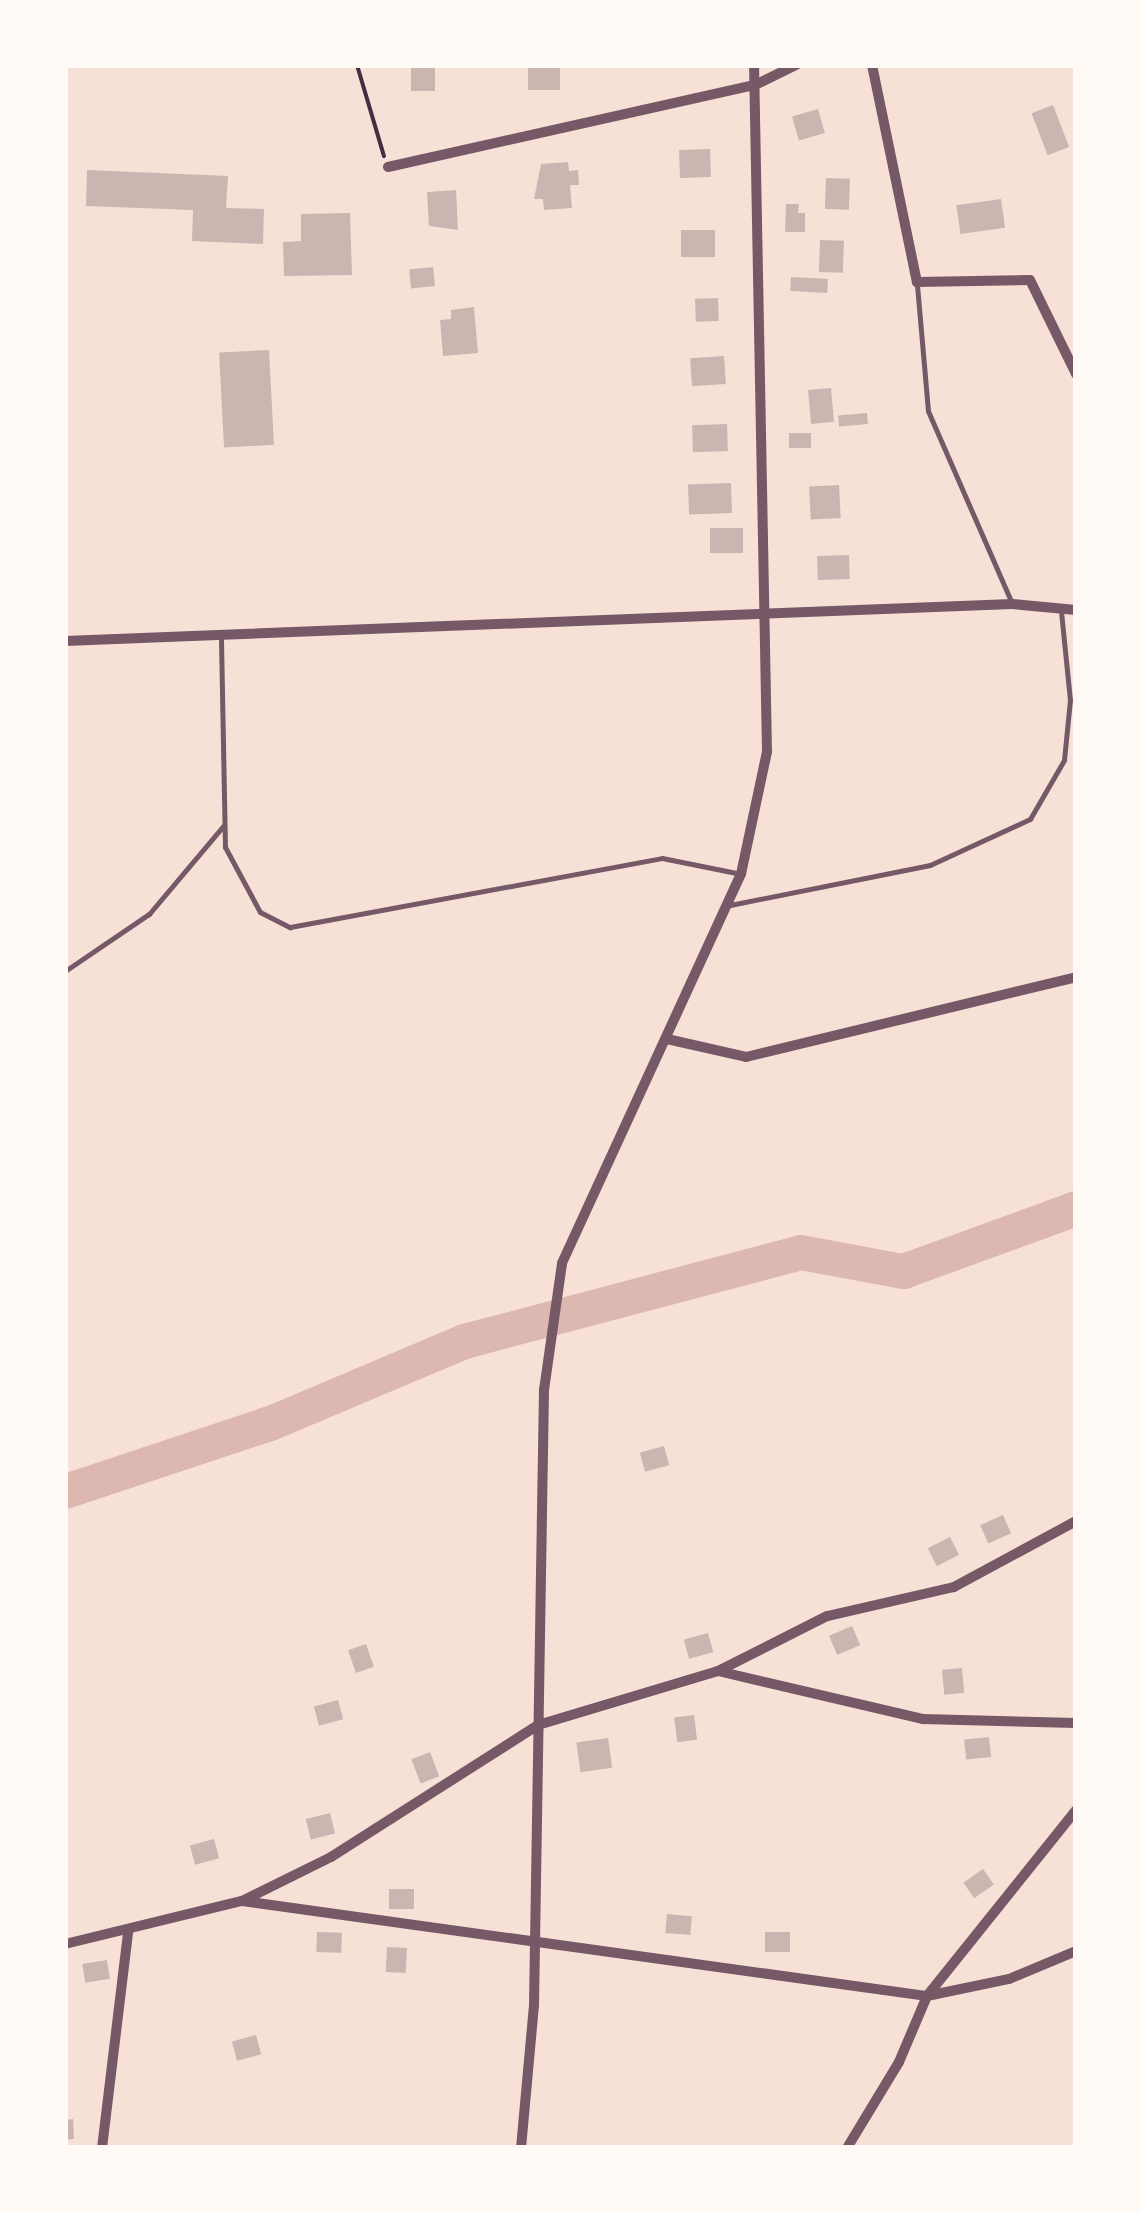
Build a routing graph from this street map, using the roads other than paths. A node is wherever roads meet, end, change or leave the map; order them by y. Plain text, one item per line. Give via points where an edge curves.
1 (754, 65) edge
2 (796, 65) edge
3 (872, 65) edge
4 (754, 85) junction
5 (388, 167) road end
6 (917, 282) junction
7 (1076, 374) edge
8 (1012, 604) junction
9 (1076, 610) edge
10 (1061, 612) junction
11 (764, 614) junction
12 (221, 640) junction
13 (65, 641) edge
14 (225, 824) junction
15 (741, 874) junction
16 (726, 906) junction
17 (65, 971) edge
18 (1076, 977) edge
19 (667, 1039) junction
20 (1076, 1521) edge
21 (718, 1670) junction
22 (1076, 1723) edge
23 (538, 1725) junction
24 (1076, 1810) edge
25 (242, 1901) junction
26 (128, 1932) junction
27 (65, 1944) edge
28 (535, 1944) junction
29 (1076, 1951) edge
30 (927, 1996) junction
31 (102, 2148) edge
32 (522, 2148) edge
33 (847, 2148) edge

1 - 4 street
2 - 4 street
3 - 6 street
4 - 5 street
4 - 11 street
6 - 7 street via 1030,280
6 - 8 lane via 928,411
8 - 10 street
8 - 11 street
9 - 10 street
10 - 16 lane via 1070,700 1064,760 1030,820 930,865
11 - 12 street
11 - 15 street via 767,752
12 - 13 street
12 - 14 lane
14 - 15 lane via 230,866 260,912 290,927 662,858
14 - 17 lane via 149,914
15 - 16 street
16 - 19 street
18 - 19 street via 746,1057
19 - 23 street via 562,1264 544,1390
20 - 21 street via 954,1588 827,1616
21 - 22 street via 923,1719
21 - 23 street
23 - 25 street via 331,1857
23 - 28 street
24 - 30 street
25 - 26 street
25 - 28 street
26 - 27 street
26 - 31 street
28 - 30 street
28 - 32 street
29 - 30 street via 1009,1978
30 - 33 street via 899,2062

